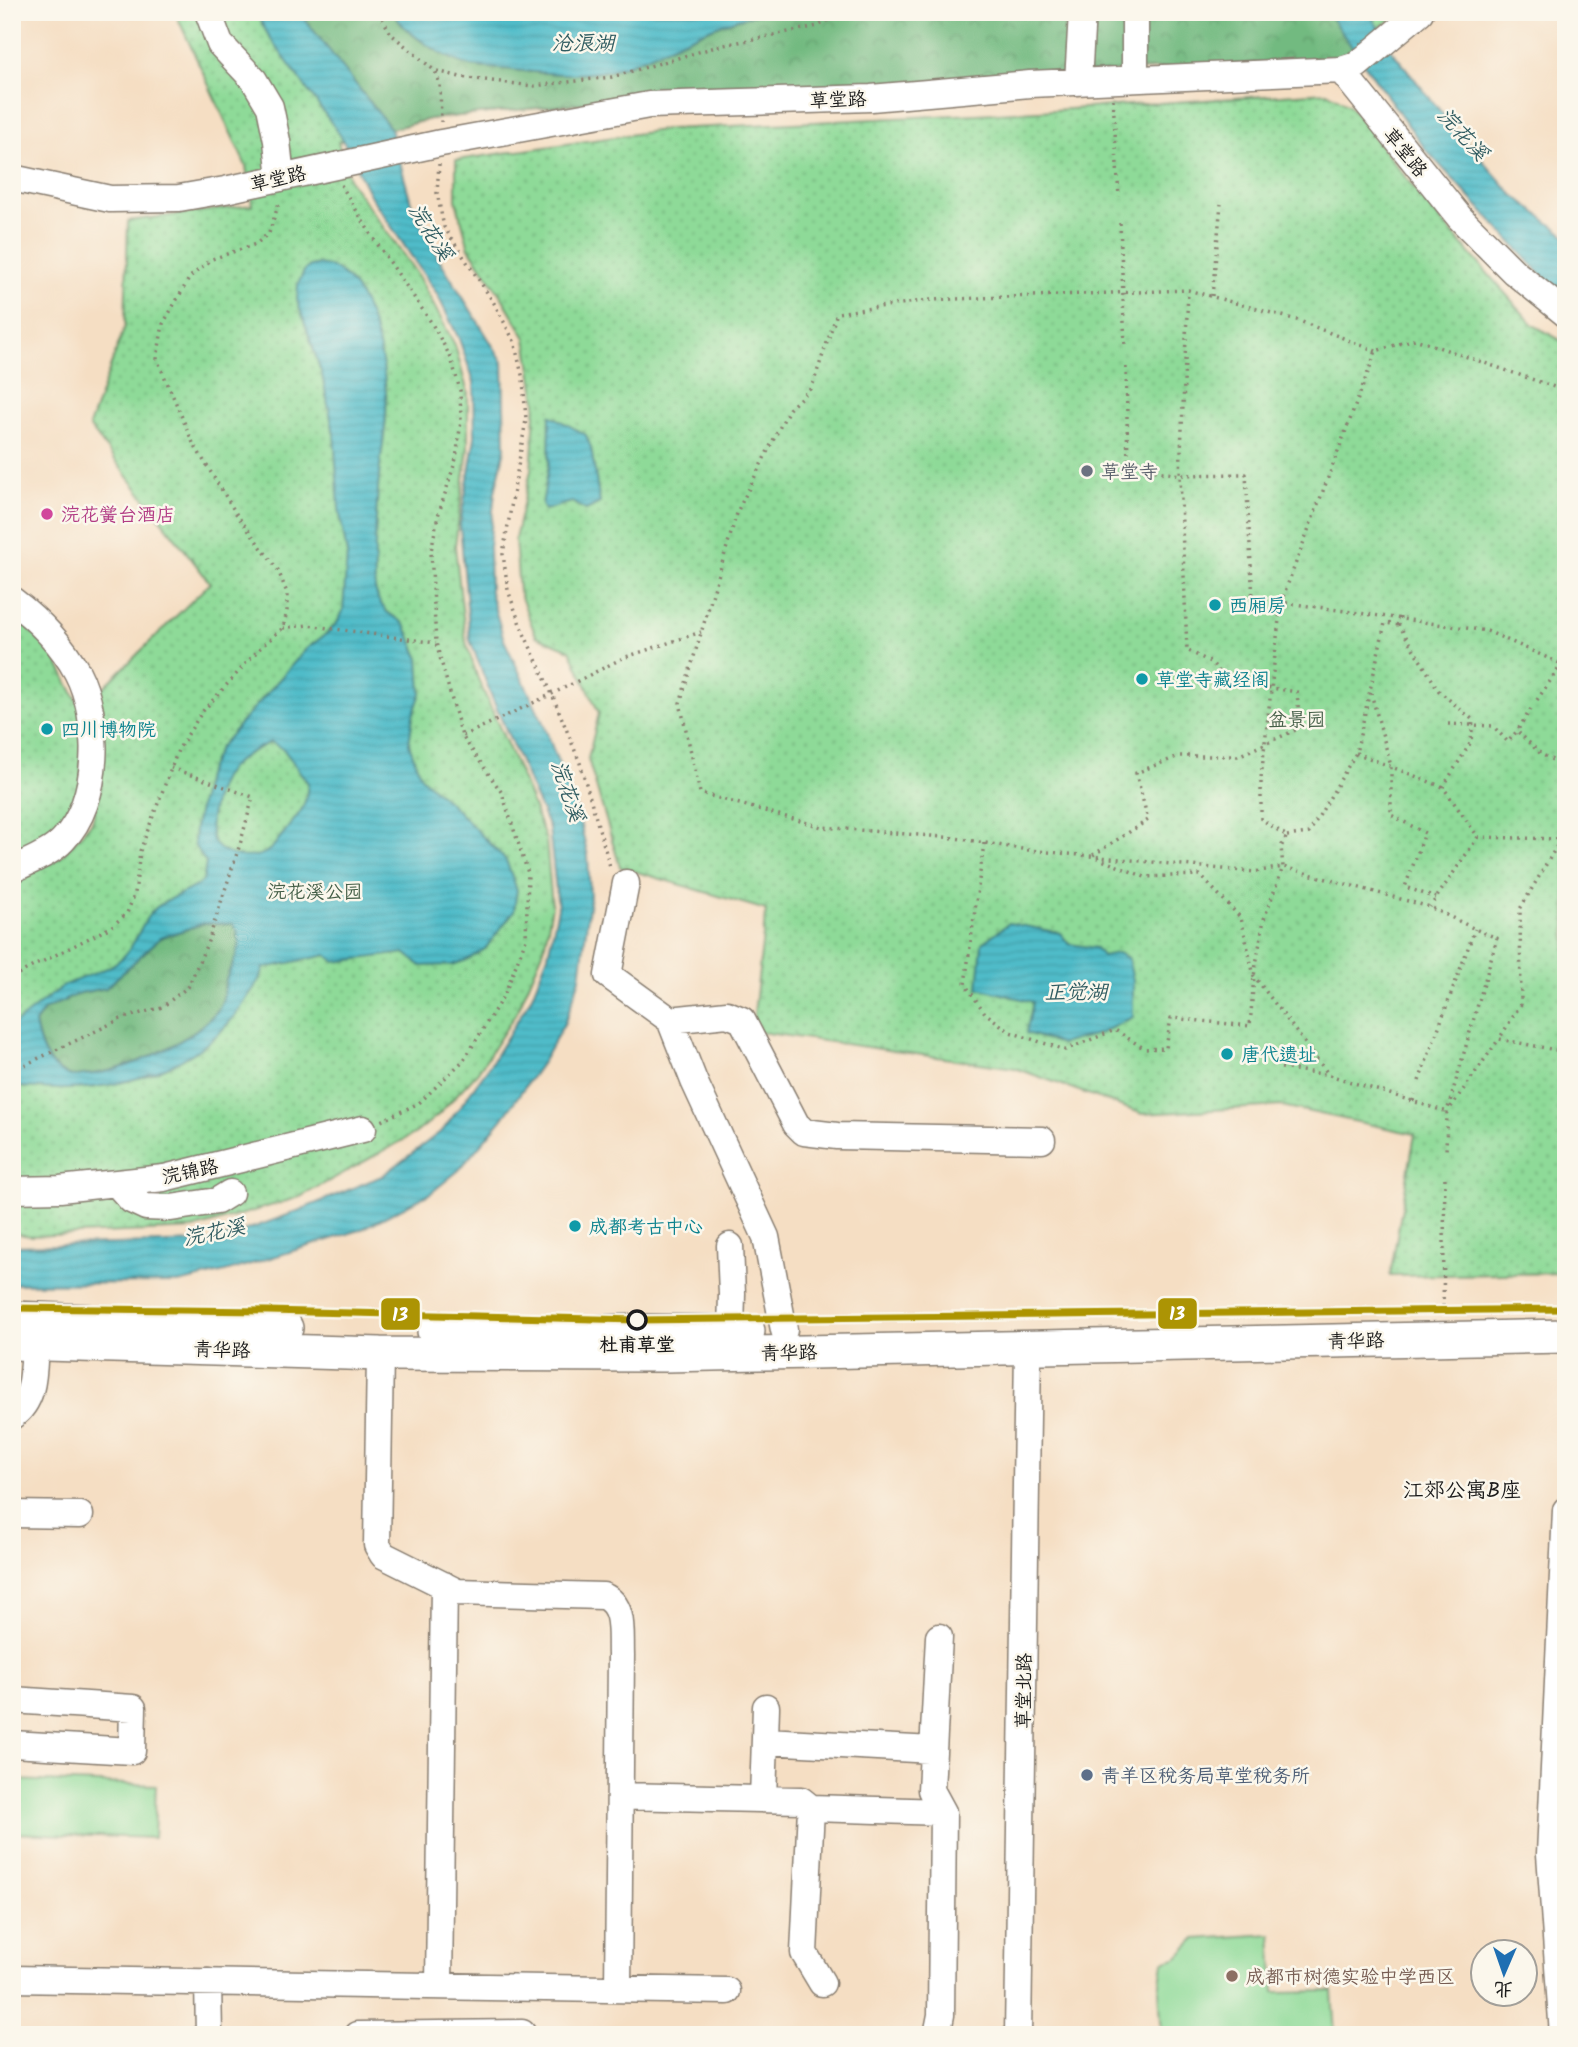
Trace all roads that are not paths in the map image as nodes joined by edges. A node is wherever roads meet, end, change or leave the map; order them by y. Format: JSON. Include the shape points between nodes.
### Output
{"nodes":[{"id":1,"x":208,"y":12,"type":"edge"},
{"id":2,"x":1083,"y":12,"type":"edge"},
{"id":3,"x":1135,"y":12,"type":"edge"},
{"id":4,"x":1420,"y":12,"type":"edge"},
{"id":5,"x":1349,"y":68,"type":"junction"},
{"id":6,"x":1124,"y":79,"type":"junction"},
{"id":7,"x":1078,"y":82,"type":"junction"},
{"id":8,"x":12,"y":178,"type":"edge"},
{"id":9,"x":281,"y":178,"type":"junction"},
{"id":10,"x":1566,"y":314,"type":"edge"},
{"id":11,"x":12,"y":600,"type":"edge"},
{"id":12,"x":12,"y":870,"type":"edge"},
{"id":13,"x":619,"y":879,"type":"road end"},
{"id":14,"x":670,"y":1020,"type":"junction"},
{"id":15,"x":363,"y":1129,"type":"road end"},
{"id":16,"x":1042,"y":1140,"type":"dead end"},
{"id":17,"x":116,"y":1183,"type":"junction"},
{"id":18,"x":12,"y":1190,"type":"edge"},
{"id":19,"x":230,"y":1192,"type":"dead end"},
{"id":20,"x":730,"y":1246,"type":"dead end"},
{"id":21,"x":1566,"y":1316,"type":"edge"},
{"id":22,"x":12,"y":1318,"type":"edge"},
{"id":23,"x":730,"y":1331,"type":"junction"},
{"id":24,"x":784,"y":1331,"type":"junction"},
{"id":25,"x":1566,"y":1336,"type":"edge"},
{"id":26,"x":24,"y":1343,"type":"edge"},
{"id":27,"x":1028,"y":1347,"type":"junction"},
{"id":28,"x":380,"y":1354,"type":"junction"},
{"id":29,"x":12,"y":1416,"type":"edge"},
{"id":30,"x":1566,"y":1510,"type":"edge"},
{"id":31,"x":12,"y":1514,"type":"edge"},
{"id":32,"x":80,"y":1515,"type":"dead end"},
{"id":33,"x":444,"y":1585,"type":"junction"},
{"id":34,"x":939,"y":1637,"type":"dead end"},
{"id":35,"x":12,"y":1700,"type":"edge"},
{"id":36,"x":766,"y":1707,"type":"dead end"},
{"id":37,"x":766,"y":1741,"type":"junction"},
{"id":38,"x":12,"y":1744,"type":"edge"},
{"id":39,"x":933,"y":1750,"type":"junction"},
{"id":40,"x":620,"y":1796,"type":"junction"},
{"id":41,"x":762,"y":1799,"type":"junction"},
{"id":42,"x":811,"y":1808,"type":"junction"},
{"id":43,"x":943,"y":1812,"type":"junction"},
{"id":44,"x":12,"y":1979,"type":"edge"},
{"id":45,"x":208,"y":1982,"type":"junction"},
{"id":46,"x":822,"y":1983,"type":"dead end"},
{"id":47,"x":439,"y":1986,"type":"junction"},
{"id":48,"x":618,"y":1989,"type":"junction"},
{"id":49,"x":727,"y":1991,"type":"dead end"},
{"id":50,"x":523,"y":2033,"type":"edge"},
{"id":51,"x":209,"y":2035,"type":"edge"},
{"id":52,"x":358,"y":2035,"type":"edge"},
{"id":53,"x":937,"y":2035,"type":"edge"},
{"id":54,"x":1018,"y":2035,"type":"edge"},
{"id":55,"x":1563,"y":2035,"type":"edge"}],
"edges":[{"from":1,"to":9,"type":"street","via":[[219,44],[254,80],[270,107]]},
{"from":2,"to":7,"type":"street"},
{"from":3,"to":6,"type":"street"},
{"from":4,"to":5,"type":"street"},
{"from":5,"to":6,"type":"street","name":"草堂路"},
{"from":5,"to":10,"type":"street","name":"草堂路","via":[[1460,218],[1514,272]]},
{"from":6,"to":7,"type":"street","name":"草堂路"},
{"from":7,"to":9,"type":"street","name":"草堂路","via":[[872,98],[649,105],[429,145]]},
{"from":8,"to":9,"type":"street","name":"草堂路","via":[[110,199],[179,198]]},
{"from":11,"to":12,"type":"street","via":[[53,637],[77,672],[90,713],[94,752],[88,793],[74,828],[61,843]]},
{"from":13,"to":14,"type":"street","via":[[608,975]]},
{"from":14,"to":16,"type":"street","via":[[727,1014],[742,1020],[804,1132]]},
{"from":14,"to":24,"type":"street","via":[[766,1237]]},
{"from":15,"to":17,"type":"street","name":"浣锦路","via":[[163,1178]]},
{"from":17,"to":18,"type":"street","name":"浣锦路"},
{"from":17,"to":19,"type":"street","via":[[131,1200],[146,1207],[217,1201]]},
{"from":20,"to":23,"type":"street"},
{"from":21,"to":24,"type":"main road","name":"青华路"},
{"from":22,"to":23,"type":"main road","name":"青华路","via":[[382,1331]]},
{"from":23,"to":24,"type":"main road","name":"青华路"},
{"from":25,"to":27,"type":"main road","name":"青华路"},
{"from":26,"to":28,"type":"main road","name":"青华路"},
{"from":26,"to":29,"type":"street","via":[[30,1396]]},
{"from":27,"to":28,"type":"main road","name":"青华路","via":[[665,1355]]},
{"from":27,"to":54,"type":"street","name":"草堂北路"},
{"from":28,"to":33,"type":"street","via":[[377,1545],[383,1555]]},
{"from":30,"to":55,"type":"street","via":[[1550,1854]]},
{"from":31,"to":32,"type":"street"},
{"from":33,"to":40,"type":"street","via":[[457,1592],[603,1596],[612,1600],[618,1608],[621,1655]]},
{"from":33,"to":47,"type":"street"},
{"from":34,"to":39,"type":"street"},
{"from":35,"to":38,"type":"street","via":[[133,1708],[132,1751]]},
{"from":36,"to":37,"type":"street"},
{"from":37,"to":39,"type":"street"},
{"from":37,"to":41,"type":"street"},
{"from":39,"to":43,"type":"street","via":[[931,1790]]},
{"from":40,"to":41,"type":"street"},
{"from":40,"to":48,"type":"street"},
{"from":41,"to":42,"type":"street","via":[[801,1800]]},
{"from":42,"to":43,"type":"street"},
{"from":42,"to":46,"type":"street","via":[[804,1953]]},
{"from":43,"to":53,"type":"street"},
{"from":44,"to":45,"type":"street"},
{"from":45,"to":47,"type":"street"},
{"from":45,"to":51,"type":"street"},
{"from":47,"to":48,"type":"street"},
{"from":48,"to":49,"type":"street"},
{"from":50,"to":52,"type":"street"}]}
